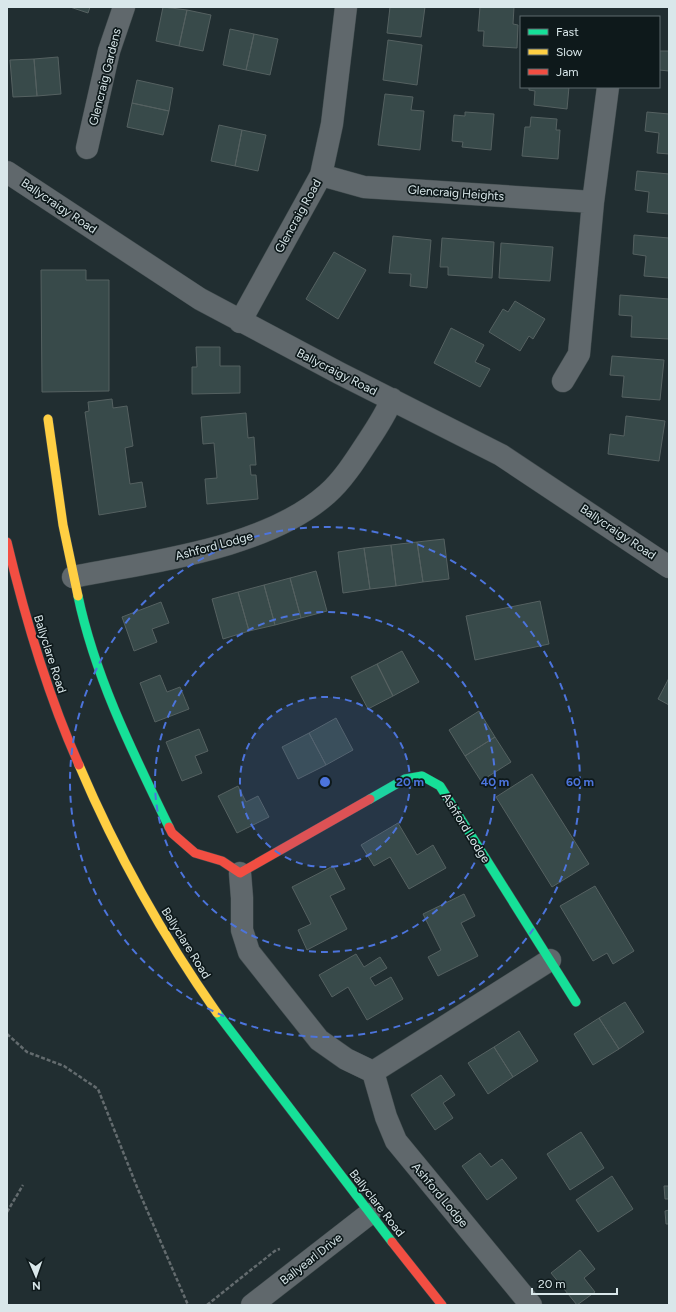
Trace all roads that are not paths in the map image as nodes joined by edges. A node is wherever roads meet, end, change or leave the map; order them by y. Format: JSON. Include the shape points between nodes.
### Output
{"nodes":[{"id":1,"x":124,"y":7,"type":"edge"},
{"id":2,"x":346,"y":7,"type":"edge"},
{"id":3,"x":608,"y":88,"type":"edge"},
{"id":4,"x":87,"y":148,"type":"dead end"},
{"id":5,"x":7,"y":172,"type":"edge"},
{"id":6,"x":321,"y":175,"type":"junction"},
{"id":7,"x":593,"y":202,"type":"junction"},
{"id":8,"x":240,"y":322,"type":"junction"},
{"id":9,"x":563,"y":381,"type":"dead end"},
{"id":10,"x":392,"y":400,"type":"junction"},
{"id":11,"x":48,"y":419,"type":"dead end"},
{"id":12,"x":7,"y":542,"type":"edge"},
{"id":13,"x":669,"y":567,"type":"edge"},
{"id":14,"x":73,"y":577,"type":"junction"},
{"id":15,"x":240,"y":872,"type":"junction"},
{"id":16,"x":550,"y":960,"type":"junction"},
{"id":17,"x":576,"y":1002,"type":"dead end"},
{"id":18,"x":373,"y":1072,"type":"junction"},
{"id":19,"x":369,"y":1214,"type":"junction"},
{"id":20,"x":252,"y":1305,"type":"edge"},
{"id":21,"x":442,"y":1305,"type":"edge"},
{"id":22,"x":531,"y":1305,"type":"edge"}],
"edges":[{"from":1,"to":4,"type":"street","name":"Glencraig Gardens","via":[[109,51]]},
{"from":2,"to":6,"type":"street","name":"Glencraig Road","via":[[332,124]]},
{"from":3,"to":7,"type":"street"},
{"from":5,"to":8,"type":"street","name":"Ballycraigy Road","via":[[200,299]]},
{"from":6,"to":7,"type":"street","name":"Glencraig Heights","via":[[364,187]]},
{"from":6,"to":8,"type":"street","name":"Glencraig Road"},
{"from":7,"to":9,"type":"street","via":[[579,354]]},
{"from":8,"to":10,"type":"street","name":"Ballycraigy Road"},
{"from":10,"to":13,"type":"street","name":"Ballycraigy Road","via":[[501,455]]},
{"from":10,"to":14,"type":"street","name":"Ashford Lodge","via":[[386,414],[354,462],[327,494],[294,516],[259,534],[210,550]]},
{"from":11,"to":14,"type":"street"},
{"from":12,"to":19,"type":"street","name":"Ballyclare Road","via":[[29,631],[48,690],[101,818],[129,871],[203,992]]},
{"from":14,"to":15,"type":"street","via":[[84,626],[123,732],[172,833],[195,853],[222,861]]},
{"from":15,"to":16,"type":"street","name":"Ashford Lodge","via":[[405,779],[422,776],[440,786]]},
{"from":15,"to":18,"type":"street","via":[[242,930],[249,952],[319,1040],[346,1059]]},
{"from":16,"to":17,"type":"street","name":"Ashford Lodge"},
{"from":16,"to":18,"type":"street"},
{"from":18,"to":22,"type":"street","name":"Ashford Lodge","via":[[396,1141]]},
{"from":19,"to":20,"type":"street","name":"Ballyearl Drive"},
{"from":19,"to":21,"type":"street","name":"Ballyclare Road"}]}
